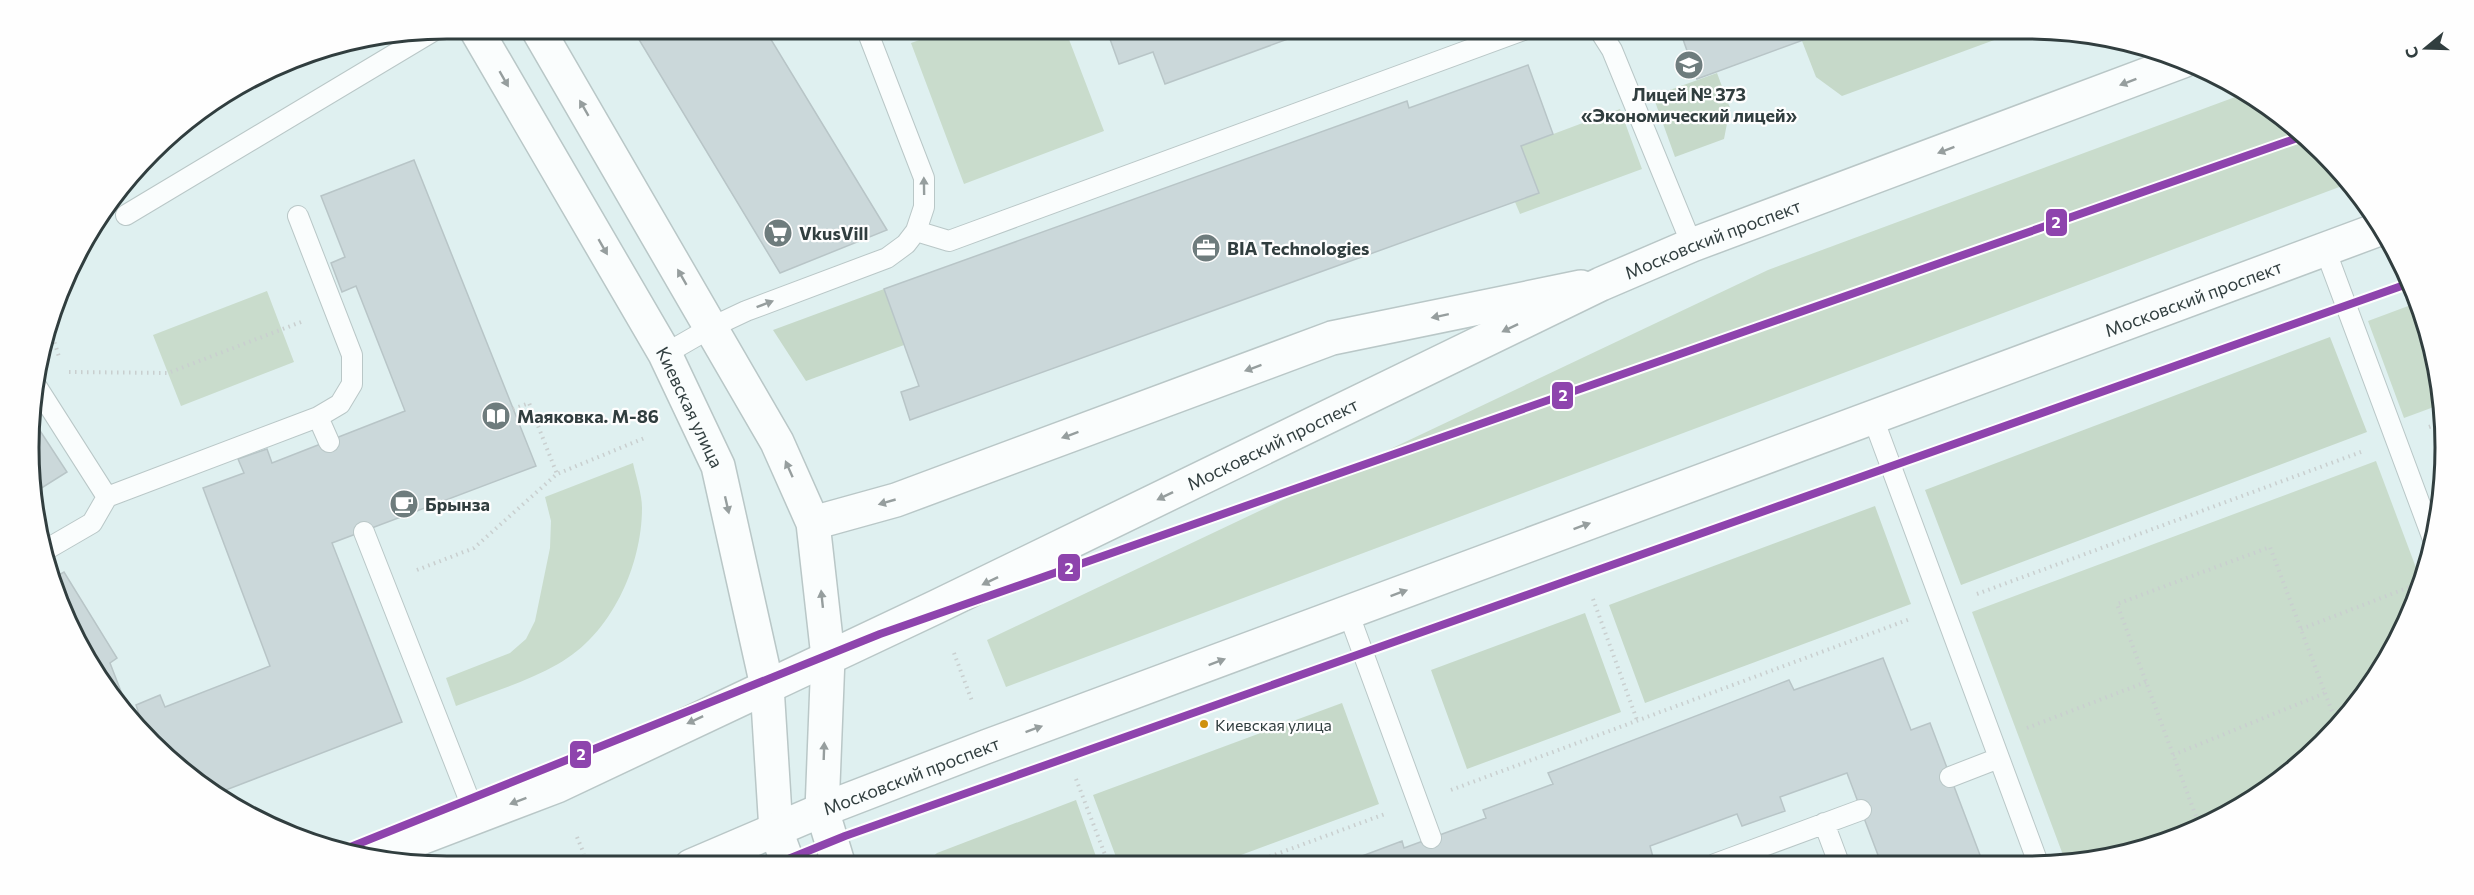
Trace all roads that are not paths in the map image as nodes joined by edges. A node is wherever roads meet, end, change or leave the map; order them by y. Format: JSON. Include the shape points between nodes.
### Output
{"nodes":[{"id":1,"x":481,"y":39,"type":"edge"},
{"id":2,"x":543,"y":39,"type":"edge"},
{"id":3,"x":870,"y":39,"type":"edge"},
{"id":4,"x":1499,"y":39,"type":"edge"},
{"id":5,"x":1604,"y":39,"type":"edge"},
{"id":6,"x":418,"y":40,"type":"edge"},
{"id":7,"x":2171,"y":66,"type":"edge"},
{"id":8,"x":126,"y":216,"type":"dead end"},
{"id":9,"x":298,"y":216,"type":"dead end"},
{"id":10,"x":916,"y":231,"type":"junction"},
{"id":11,"x":2373,"y":231,"type":"edge"},
{"id":12,"x":1692,"y":246,"type":"junction"},
{"id":13,"x":2325,"y":249,"type":"junction"},
{"id":14,"x":1600,"y":284,"type":"junction"},
{"id":15,"x":712,"y":327,"type":"junction"},
{"id":16,"x":665,"y":354,"type":"junction"},
{"id":17,"x":42,"y":395,"type":"edge"},
{"id":18,"x":318,"y":417,"type":"junction"},
{"id":19,"x":1873,"y":418,"type":"junction"},
{"id":20,"x":329,"y":442,"type":"dead end"},
{"id":21,"x":107,"y":497,"type":"junction"},
{"id":22,"x":813,"y":523,"type":"junction"},
{"id":23,"x":2428,"y":524,"type":"edge"},
{"id":24,"x":364,"y":532,"type":"dead end"},
{"id":25,"x":51,"y":546,"type":"edge"},
{"id":26,"x":1348,"y":612,"type":"junction"},
{"id":27,"x":828,"y":657,"type":"junction"},
{"id":28,"x":767,"y":686,"type":"junction"},
{"id":29,"x":1996,"y":750,"type":"junction"},
{"id":30,"x":1950,"y":777,"type":"dead end"},
{"id":31,"x":822,"y":810,"type":"junction"},
{"id":32,"x":1861,"y":810,"type":"dead end"},
{"id":33,"x":476,"y":817,"type":"junction"},
{"id":34,"x":1824,"y":823,"type":"junction"},
{"id":35,"x":776,"y":831,"type":"junction"},
{"id":36,"x":1431,"y":838,"type":"dead end"},
{"id":37,"x":384,"y":851,"type":"edge"},
{"id":38,"x":715,"y":856,"type":"edge"},
{"id":39,"x":785,"y":856,"type":"edge"},
{"id":40,"x":836,"y":856,"type":"edge"},
{"id":41,"x":1736,"y":856,"type":"edge"},
{"id":42,"x":1836,"y":856,"type":"edge"},
{"id":43,"x":2035,"y":856,"type":"edge"}],
"edges":[{"from":1,"to":16,"type":"main road","name":"Киевская улица","one_way":true},
{"from":15,"to":2,"type":"main road","one_way":true},
{"from":10,"to":3,"type":"lane","one_way":true,"via":[[924,207],[924,178]]},
{"from":4,"to":10,"type":"lane","via":[[949,241]]},
{"from":5,"to":12,"type":"lane","via":[[1617,61]]},
{"from":6,"to":8,"type":"lane"},
{"from":7,"to":12,"type":"main road","name":"Московский проспект","one_way":true},
{"from":9,"to":18,"type":"lane","via":[[352,355],[352,384],[340,404]]},
{"from":15,"to":10,"type":"lane","one_way":true,"via":[[887,258]]},
{"from":11,"to":13,"type":"main road","name":"Московский проспект"},
{"from":12,"to":14,"type":"main road","name":"Московский проспект"},
{"from":13,"to":19,"type":"main road","name":"Московский проспект"},
{"from":13,"to":23,"type":"lane"},
{"from":14,"to":22,"type":"main road","one_way":true,"via":[[1332,338],[896,500]]},
{"from":14,"to":27,"type":"main road","name":"Московский проспект","one_way":true},
{"from":15,"to":16,"type":"lane"},
{"from":22,"to":15,"type":"main road","one_way":true,"via":[[777,442]]},
{"from":16,"to":28,"type":"main road","name":"Киевская улица","one_way":true,"via":[[718,466]]},
{"from":17,"to":21,"type":"lane"},
{"from":18,"to":20,"type":"lane"},
{"from":18,"to":21,"type":"lane"},
{"from":26,"to":19,"type":"main road","name":"Московский проспект","one_way":true},
{"from":19,"to":29,"type":"lane"},
{"from":21,"to":25,"type":"lane","via":[[92,523]]},
{"from":27,"to":22,"type":"main road","one_way":true},
{"from":24,"to":33,"type":"lane"},
{"from":31,"to":26,"type":"main road","name":"Московский проспект","one_way":true},
{"from":26,"to":36,"type":"lane"},
{"from":27,"to":28,"type":"main road","name":"Московский проспект"},
{"from":31,"to":27,"type":"main road","one_way":true},
{"from":28,"to":33,"type":"main road","name":"Московский проспект","one_way":true,"via":[[557,786]]},
{"from":28,"to":35,"type":"main road","name":"Киевская улица"},
{"from":29,"to":30,"type":"lane"},
{"from":29,"to":43,"type":"lane"},
{"from":31,"to":35,"type":"main road","name":"Московский проспект"},
{"from":31,"to":40,"type":"main road"},
{"from":32,"to":34,"type":"lane"},
{"from":33,"to":37,"type":"main road","name":"Московский проспект"},
{"from":34,"to":41,"type":"lane"},
{"from":34,"to":42,"type":"lane"},
{"from":35,"to":38,"type":"main road","name":"Московский проспект"},
{"from":35,"to":39,"type":"main road","name":"Киевская улица"}]}
